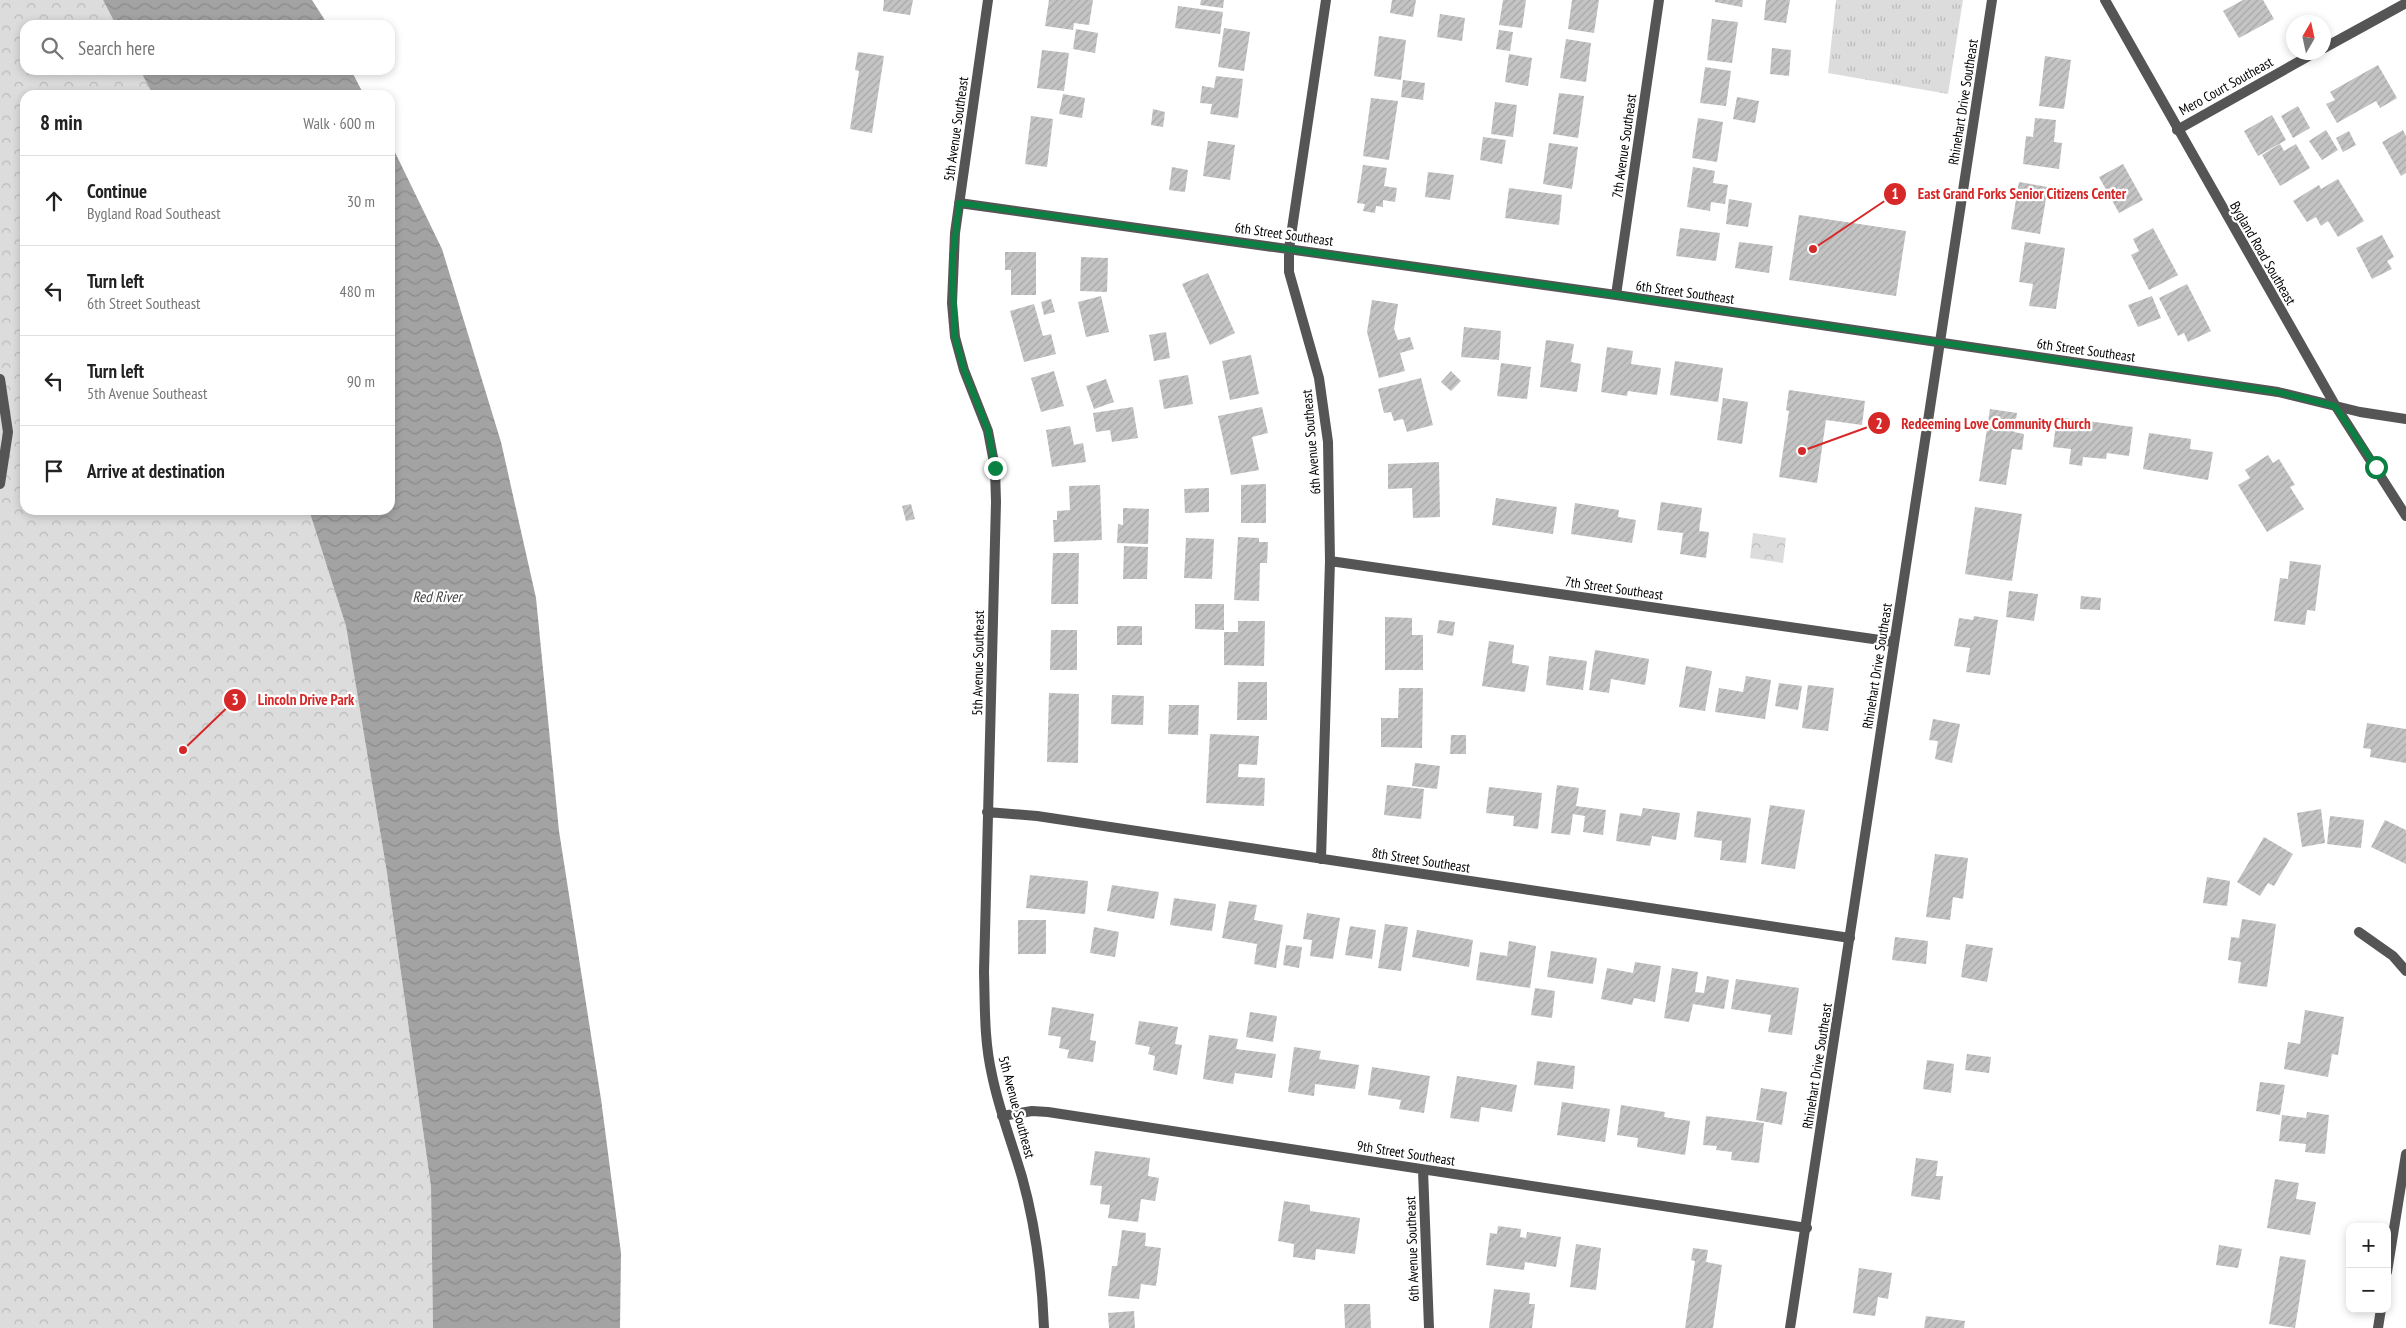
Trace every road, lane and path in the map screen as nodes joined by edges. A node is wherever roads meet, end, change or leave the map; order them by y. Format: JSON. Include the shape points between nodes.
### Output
{"nodes":[{"id":1,"x":988,"y":0,"type":"edge"},
{"id":2,"x":1326,"y":0,"type":"edge"},
{"id":3,"x":1659,"y":0,"type":"edge"},
{"id":4,"x":2104,"y":0,"type":"edge"},
{"id":5,"x":1991,"y":3,"type":"edge"},
{"id":6,"x":2406,"y":4,"type":"edge"},
{"id":7,"x":2331,"y":44,"type":"edge"},
{"id":8,"x":2302,"y":60,"type":"edge"},
{"id":9,"x":2176,"y":130,"type":"junction"},
{"id":10,"x":959,"y":203,"type":"junction"},
{"id":11,"x":1288,"y":249,"type":"junction"},
{"id":12,"x":1616,"y":295,"type":"junction"},
{"id":13,"x":1941,"y":343,"type":"junction"},
{"id":14,"x":0,"y":379,"type":"edge"},
{"id":15,"x":2335,"y":406,"type":"junction"},
{"id":16,"x":2406,"y":418,"type":"edge"},
{"id":17,"x":0,"y":484,"type":"edge"},
{"id":18,"x":2406,"y":516,"type":"edge"},
{"id":19,"x":1330,"y":561,"type":"junction"},
{"id":20,"x":1894,"y":642,"type":"junction"},
{"id":21,"x":987,"y":812,"type":"junction"},
{"id":22,"x":1321,"y":859,"type":"junction"},
{"id":23,"x":2359,"y":932,"type":"dead end"},
{"id":24,"x":1850,"y":938,"type":"junction"},
{"id":25,"x":2406,"y":970,"type":"edge"},
{"id":26,"x":1002,"y":1116,"type":"junction"},
{"id":27,"x":2406,"y":1154,"type":"edge"},
{"id":28,"x":1423,"y":1170,"type":"junction"},
{"id":29,"x":1807,"y":1228,"type":"junction"},
{"id":30,"x":2388,"y":1268,"type":"edge"},
{"id":31,"x":2380,"y":1313,"type":"edge"},
{"id":32,"x":1044,"y":1328,"type":"edge"},
{"id":33,"x":1428,"y":1328,"type":"edge"},
{"id":34,"x":1790,"y":1328,"type":"edge"},
{"id":35,"x":2378,"y":1328,"type":"edge"}],
"edges":[{"from":1,"to":10,"type":"street","name":"5th Avenue Southeast"},
{"from":2,"to":11,"type":"street","name":"6th Avenue Southeast"},
{"from":3,"to":12,"type":"street","name":"7th Avenue Southeast"},
{"from":4,"to":9,"type":"street","name":"Bygland Road Southeast"},
{"from":5,"to":13,"type":"street","name":"Rhinehart Drive Southeast"},
{"from":6,"to":7,"type":"street"},
{"from":8,"to":9,"type":"street","name":"Mero Court Southeast"},
{"from":9,"to":15,"type":"street","name":"Bygland Road Southeast"},
{"from":10,"to":11,"type":"street","name":"6th Street Southeast"},
{"from":10,"to":21,"type":"street","name":"5th Avenue Southeast","via":[[952,263],[955,337],[964,370],[988,430],[995,468]]},
{"from":11,"to":12,"type":"street","name":"6th Street Southeast"},
{"from":11,"to":19,"type":"street","name":"6th Avenue Southeast","via":[[1289,272],[1324,406],[1330,489]]},
{"from":12,"to":13,"type":"street","name":"6th Street Southeast"},
{"from":13,"to":15,"type":"street","name":"6th Street Southeast","via":[[2278,392]]},
{"from":13,"to":20,"type":"street","name":"Rhinehart Drive Southeast"},
{"from":14,"to":17,"type":"street","via":[[8,432]]},
{"from":15,"to":16,"type":"street","name":"6th Street Southeast"},
{"from":15,"to":18,"type":"street","name":"Bygland Road Southeast"},
{"from":19,"to":20,"type":"street","name":"7th Street Southeast"},
{"from":19,"to":22,"type":"street","name":"6th Avenue Southeast"},
{"from":20,"to":24,"type":"street","name":"Rhinehart Drive Southeast"},
{"from":21,"to":22,"type":"street","name":"8th Street Southeast","via":[[1029,815]]},
{"from":21,"to":26,"type":"street","name":"5th Avenue Southeast","via":[[984,972],[987,1041],[991,1074]]},
{"from":22,"to":24,"type":"street","name":"8th Street Southeast"},
{"from":23,"to":25,"type":"street","via":[[2393,956]]},
{"from":24,"to":29,"type":"street","name":"Rhinehart Drive Southeast"},
{"from":26,"to":28,"type":"street","name":"9th Street Southeast","via":[[1048,1112]]},
{"from":26,"to":32,"type":"street","name":"5th Avenue Southeast","via":[[1022,1178],[1037,1241]]},
{"from":27,"to":30,"type":"street"},
{"from":28,"to":29,"type":"street","name":"9th Street Southeast"},
{"from":28,"to":33,"type":"street","name":"6th Avenue Southeast"},
{"from":29,"to":34,"type":"street","name":"Rhinehart Drive Southeast"},
{"from":31,"to":35,"type":"street"}]}
